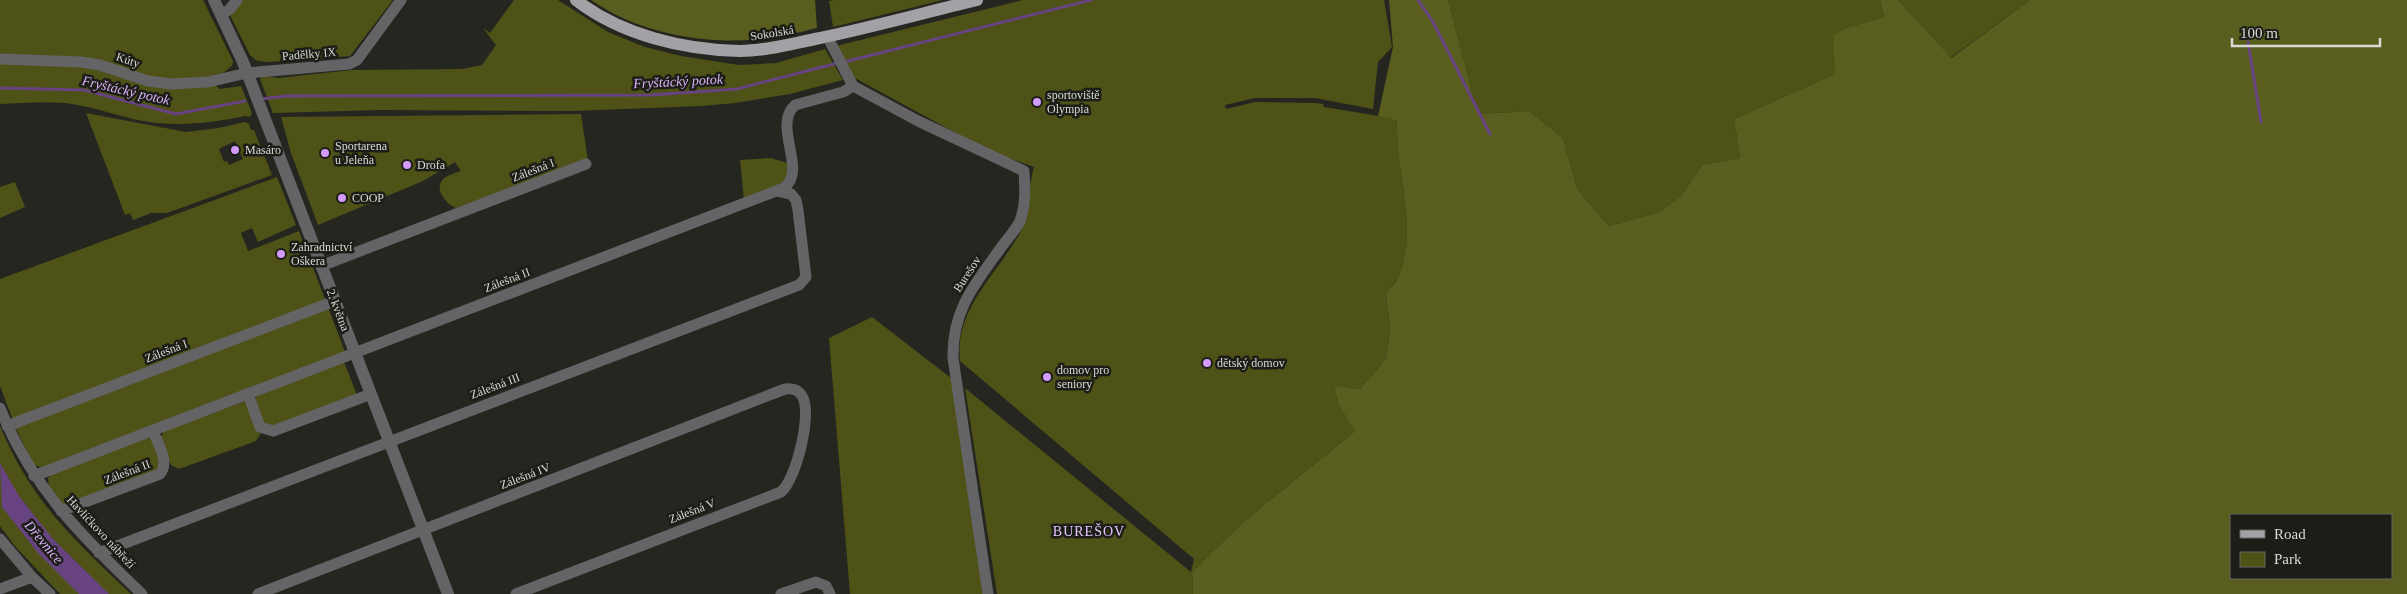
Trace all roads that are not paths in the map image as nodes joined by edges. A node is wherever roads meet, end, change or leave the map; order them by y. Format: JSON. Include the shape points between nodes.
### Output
{"nodes":[{"id":1,"x":214,"y":0,"type":"edge"},
{"id":2,"x":237,"y":0,"type":"edge"},
{"id":3,"x":401,"y":0,"type":"edge"},
{"id":4,"x":576,"y":0,"type":"edge"},
{"id":5,"x":977,"y":0,"type":"edge"},
{"id":6,"x":221,"y":15,"type":"junction"},
{"id":7,"x":829,"y":43,"type":"junction"},
{"id":8,"x":0,"y":59,"type":"edge"},
{"id":9,"x":249,"y":79,"type":"junction"},
{"id":10,"x":850,"y":82,"type":"junction"},
{"id":11,"x":586,"y":164,"type":"dead end"},
{"id":12,"x":777,"y":191,"type":"junction"},
{"id":13,"x":321,"y":266,"type":"junction"},
{"id":14,"x":335,"y":301,"type":"junction"},
{"id":15,"x":355,"y":353,"type":"junction"},
{"id":16,"x":801,"y":393,"type":"joint"},
{"id":17,"x":248,"y":394,"type":"junction"},
{"id":18,"x":370,"y":394,"type":"junction"},
{"id":19,"x":0,"y":408,"type":"edge"},
{"id":20,"x":7,"y":426,"type":"junction"},
{"id":21,"x":153,"y":431,"type":"junction"},
{"id":22,"x":389,"y":441,"type":"junction"},
{"id":23,"x":34,"y":476,"type":"junction"},
{"id":24,"x":61,"y":511,"type":"junction"},
{"id":25,"x":423,"y":529,"type":"junction"},
{"id":26,"x":0,"y":539,"type":"edge"},
{"id":27,"x":99,"y":553,"type":"junction"},
{"id":28,"x":32,"y":576,"type":"junction"},
{"id":29,"x":0,"y":589,"type":"edge"},
{"id":30,"x":828,"y":590,"type":"edge"},
{"id":31,"x":50,"y":594,"type":"edge"},
{"id":32,"x":142,"y":594,"type":"edge"},
{"id":33,"x":258,"y":594,"type":"edge"},
{"id":34,"x":448,"y":594,"type":"edge"},
{"id":35,"x":516,"y":594,"type":"edge"},
{"id":36,"x":781,"y":594,"type":"edge"},
{"id":37,"x":988,"y":594,"type":"edge"}],
"edges":[{"from":1,"to":6,"type":"street","name":"2. května"},
{"from":2,"to":6,"type":"street"},
{"from":3,"to":9,"type":"street","name":"Padělky IX","via":[[352,63]]},
{"from":4,"to":7,"type":"main road","name":"Sokolská","via":[[607,19],[686,46],[740,51]]},
{"from":5,"to":7,"type":"main road","name":"Sokolská"},
{"from":6,"to":9,"type":"street","name":"2. května"},
{"from":7,"to":10,"type":"street"},
{"from":8,"to":9,"type":"street","name":"Kúty","via":[[81,62],[148,81],[171,84]]},
{"from":9,"to":13,"type":"street","name":"2. května"},
{"from":10,"to":12,"type":"street","via":[[842,92],[795,105],[790,111],[787,120],[792,178]]},
{"from":10,"to":37,"type":"street","name":"Burešov","via":[[918,121],[1024,172],[1025,201],[1019,222],[974,284],[959,313],[953,340]]},
{"from":11,"to":13,"type":"street","name":"Zálešná I"},
{"from":12,"to":15,"type":"street","name":"Zálešná II"},
{"from":12,"to":22,"type":"street","name":"Zálešná III","via":[[791,194],[797,205],[806,277],[802,283]]},
{"from":13,"to":14,"type":"street","name":"2. května"},
{"from":14,"to":15,"type":"street","name":"2. května"},
{"from":14,"to":20,"type":"street","name":"Zálešná I"},
{"from":15,"to":17,"type":"street","name":"Zálešná II"},
{"from":15,"to":18,"type":"street","name":"2. května"},
{"from":16,"to":25,"type":"street","name":"Zálešná IV","via":[[785,389]]},
{"from":16,"to":35,"type":"street","name":"Zálešná V","via":[[805,403],[802,441],[787,484],[781,492]]},
{"from":17,"to":18,"type":"street","via":[[260,427],[273,431]]},
{"from":17,"to":21,"type":"street","name":"Zálešná II"},
{"from":18,"to":22,"type":"street","name":"2. května"},
{"from":19,"to":20,"type":"street","name":"Havlíčkovo nábřeží"},
{"from":20,"to":23,"type":"street","name":"Havlíčkovo nábřeží"},
{"from":21,"to":23,"type":"street","name":"Zálešná II"},
{"from":21,"to":24,"type":"street","name":"Zálešná II","via":[[164,460],[160,474]]},
{"from":22,"to":25,"type":"street","name":"2. května"},
{"from":22,"to":27,"type":"street","name":"Zálešná III"},
{"from":23,"to":24,"type":"street","name":"Havlíčkovo nábřeží"},
{"from":24,"to":27,"type":"street","name":"Havlíčkovo nábřeží"},
{"from":25,"to":33,"type":"street","name":"Zálešná IV"},
{"from":25,"to":34,"type":"street","name":"2. května"},
{"from":26,"to":28,"type":"street"},
{"from":27,"to":32,"type":"street","name":"Havlíčkovo nábřeží"},
{"from":28,"to":29,"type":"street"},
{"from":28,"to":31,"type":"street"},
{"from":30,"to":36,"type":"street","via":[[821,583],[812,582]]}]}
